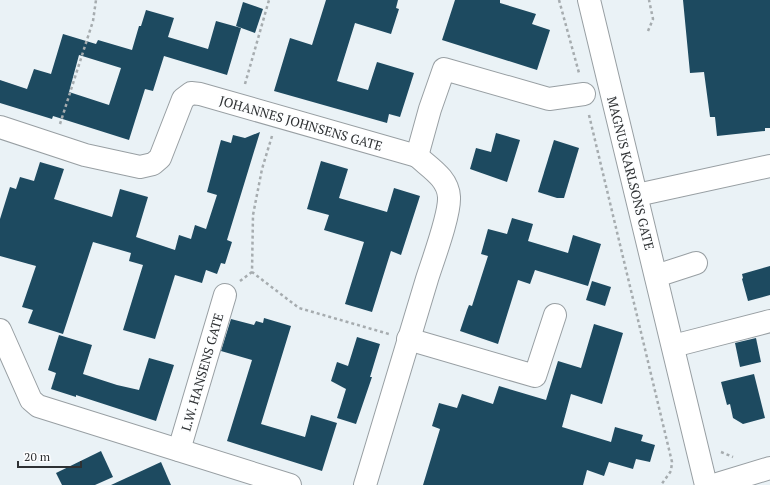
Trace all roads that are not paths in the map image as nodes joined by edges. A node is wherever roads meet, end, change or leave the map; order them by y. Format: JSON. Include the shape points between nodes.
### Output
{"nodes":[{"id":1,"x":589,"y":0,"type":"edge"},
{"id":2,"x":584,"y":94,"type":"road end"},
{"id":3,"x":0,"y":127,"type":"edge"},
{"id":4,"x":417,"y":156,"type":"junction"},
{"id":5,"x":770,"y":166,"type":"edge"},
{"id":6,"x":636,"y":195,"type":"junction"},
{"id":7,"x":696,"y":264,"type":"dead end"},
{"id":8,"x":656,"y":276,"type":"junction"},
{"id":9,"x":225,"y":295,"type":"dead end"},
{"id":10,"x":555,"y":315,"type":"dead end"},
{"id":11,"x":770,"y":321,"type":"edge"},
{"id":12,"x":0,"y":330,"type":"edge"},
{"id":13,"x":408,"y":339,"type":"junction"},
{"id":14,"x":673,"y":346,"type":"junction"},
{"id":15,"x":179,"y":450,"type":"junction"},
{"id":16,"x":770,"y":468,"type":"edge"},
{"id":17,"x":290,"y":485,"type":"edge"},
{"id":18,"x":365,"y":485,"type":"edge"},
{"id":19,"x":706,"y":485,"type":"edge"},
{"id":20,"x":714,"y":485,"type":"edge"}],
"edges":[{"from":1,"to":6,"type":"street","name":"MAGNUS KARLSONS GATE"},
{"from":2,"to":4,"type":"street","via":[[549,99],[444,69]]},
{"from":3,"to":4,"type":"street","name":"JOHANNES JOHNSENS GATE","via":[[92,157],[140,167],[148,166],[160,158],[183,99],[191,93],[239,104]]},
{"from":4,"to":13,"type":"street","via":[[440,175],[447,185],[450,198]]},
{"from":5,"to":6,"type":"street"},
{"from":6,"to":8,"type":"street","name":"MAGNUS KARLSONS GATE"},
{"from":7,"to":8,"type":"street"},
{"from":8,"to":14,"type":"street","name":"MAGNUS KARLSONS GATE"},
{"from":9,"to":15,"type":"street","name":"L.W. HANSENS GATE"},
{"from":10,"to":13,"type":"street","via":[[535,376]]},
{"from":11,"to":14,"type":"street"},
{"from":12,"to":15,"type":"street","via":[[31,400],[38,406]]},
{"from":13,"to":18,"type":"street"},
{"from":14,"to":19,"type":"street","name":"MAGNUS KARLSONS GATE"},
{"from":15,"to":17,"type":"street"},
{"from":16,"to":20,"type":"street"}]}
